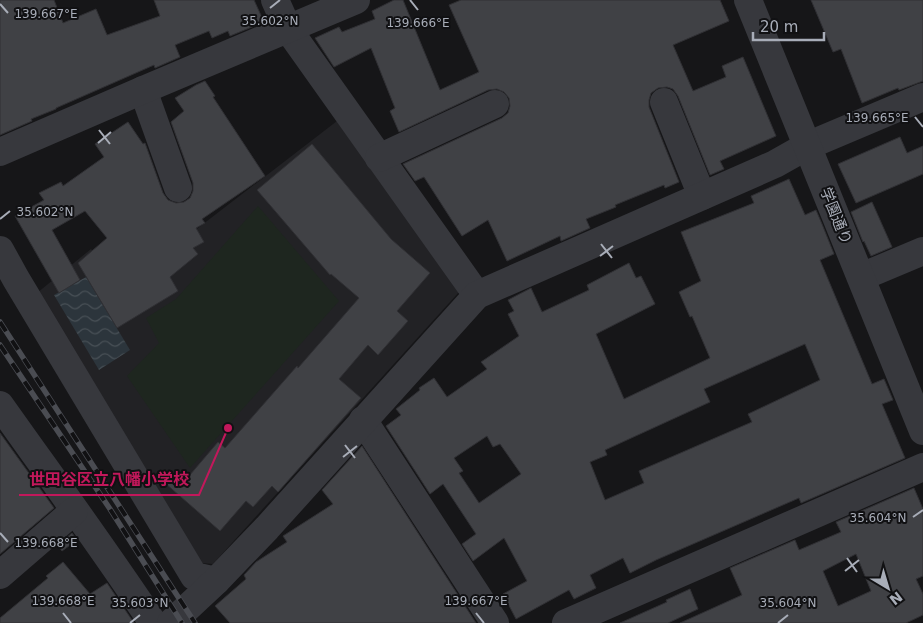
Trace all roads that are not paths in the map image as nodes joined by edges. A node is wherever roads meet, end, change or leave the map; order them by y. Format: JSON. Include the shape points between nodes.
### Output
{"nodes":[{"id":1,"x":275,"y":0,"type":"edge"},
{"id":2,"x":356,"y":0,"type":"edge"},
{"id":3,"x":748,"y":0,"type":"edge"},
{"id":4,"x":288,"y":29,"type":"junction"},
{"id":5,"x":143,"y":90,"type":"junction"},
{"id":6,"x":923,"y":96,"type":"edge"},
{"id":7,"x":664,"y":102,"type":"dead end"},
{"id":8,"x":495,"y":104,"type":"dead end"},
{"id":9,"x":807,"y":146,"type":"junction"},
{"id":10,"x":0,"y":152,"type":"edge"},
{"id":11,"x":380,"y":158,"type":"junction"},
{"id":12,"x":178,"y":188,"type":"dead end"},
{"id":13,"x":702,"y":196,"type":"junction"},
{"id":14,"x":0,"y":250,"type":"edge"},
{"id":15,"x":923,"y":251,"type":"edge"},
{"id":16,"x":861,"y":277,"type":"junction"},
{"id":17,"x":477,"y":295,"type":"junction"},
{"id":18,"x":0,"y":404,"type":"edge"},
{"id":19,"x":363,"y":420,"type":"junction"},
{"id":20,"x":923,"y":432,"type":"edge"},
{"id":21,"x":923,"y":467,"type":"edge"},
{"id":22,"x":74,"y":511,"type":"junction"},
{"id":23,"x":0,"y":575,"type":"edge"},
{"id":24,"x":216,"y":581,"type":"junction"},
{"id":25,"x":153,"y":623,"type":"edge"},
{"id":26,"x":171,"y":623,"type":"edge"},
{"id":27,"x":495,"y":623,"type":"edge"},
{"id":28,"x":566,"y":623,"type":"edge"}],
"edges":[{"from":1,"to":4,"type":"street"},
{"from":2,"to":4,"type":"street"},
{"from":3,"to":9,"type":"street","name":"学園通り"},
{"from":4,"to":5,"type":"street"},
{"from":4,"to":11,"type":"street"},
{"from":5,"to":10,"type":"street"},
{"from":5,"to":12,"type":"street"},
{"from":6,"to":9,"type":"street"},
{"from":7,"to":13,"type":"street"},
{"from":8,"to":11,"type":"street"},
{"from":9,"to":13,"type":"street"},
{"from":9,"to":16,"type":"street","name":"学園通り"},
{"from":11,"to":17,"type":"street"},
{"from":13,"to":17,"type":"street"},
{"from":14,"to":24,"type":"street","via":[[194,576]]},
{"from":15,"to":16,"type":"street"},
{"from":16,"to":20,"type":"street","name":"学園通り"},
{"from":17,"to":19,"type":"street"},
{"from":18,"to":22,"type":"street"},
{"from":19,"to":24,"type":"street"},
{"from":19,"to":27,"type":"street"},
{"from":21,"to":28,"type":"street"},
{"from":22,"to":23,"type":"street"},
{"from":22,"to":25,"type":"street"},
{"from":24,"to":26,"type":"street"}]}
